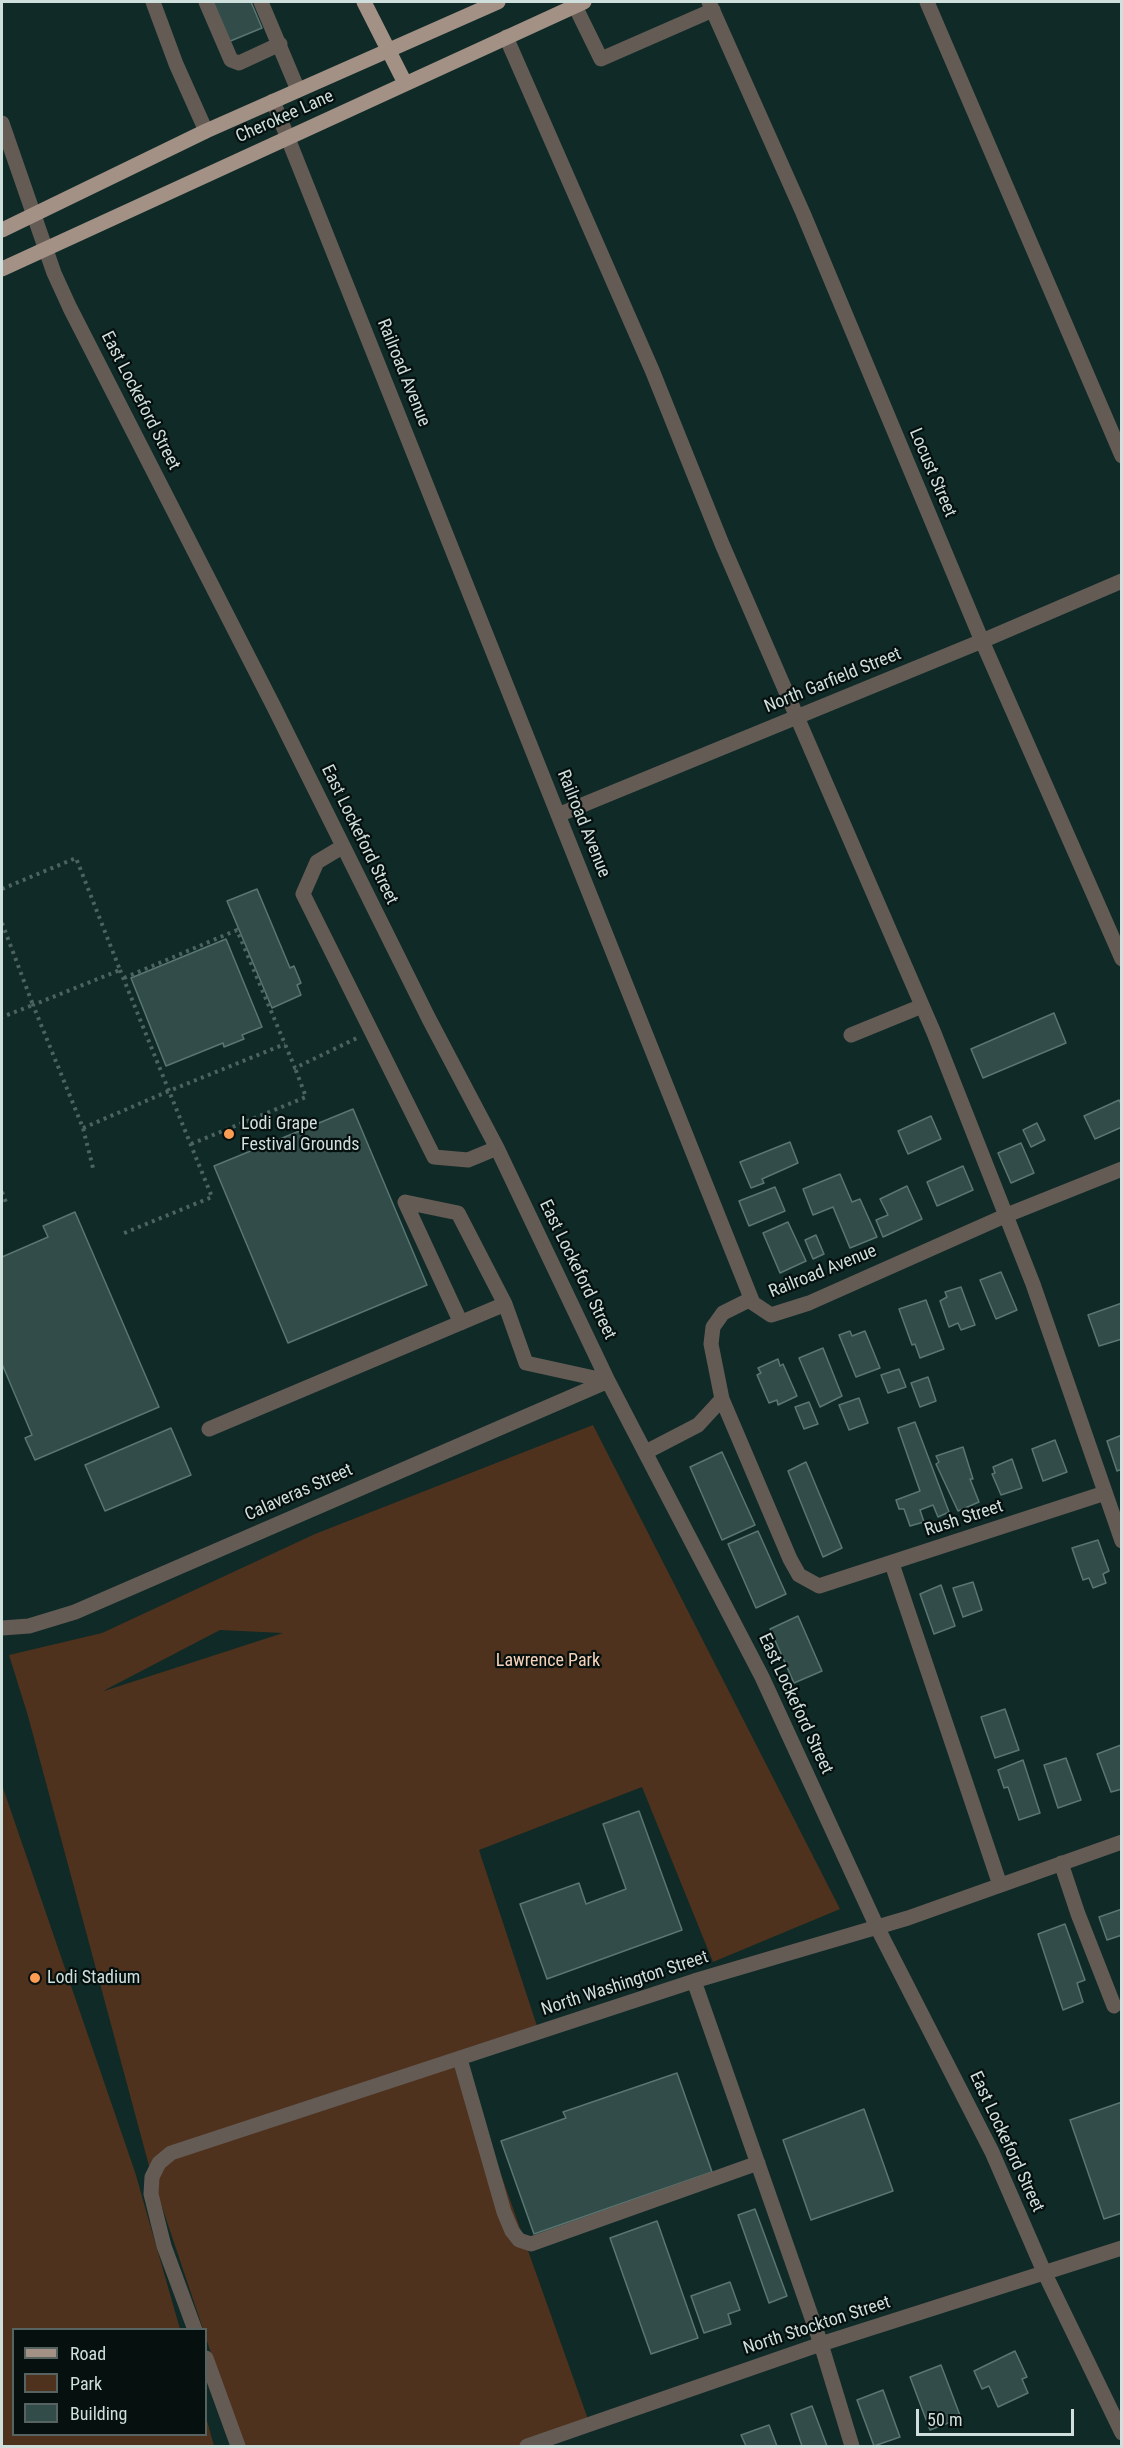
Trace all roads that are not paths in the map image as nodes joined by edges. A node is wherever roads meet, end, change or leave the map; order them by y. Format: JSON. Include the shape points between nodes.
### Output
{"nodes":[{"id":1,"x":153,"y":2,"type":"edge"},
{"id":2,"x":206,"y":2,"type":"edge"},
{"id":3,"x":261,"y":2,"type":"edge"},
{"id":4,"x":364,"y":2,"type":"edge"},
{"id":5,"x":498,"y":2,"type":"edge"},
{"id":6,"x":927,"y":2,"type":"edge"},
{"id":7,"x":580,"y":4,"type":"edge"},
{"id":8,"x":711,"y":6,"type":"edge"},
{"id":9,"x":506,"y":37,"type":"junction"},
{"id":10,"x":280,"y":44,"type":"junction"},
{"id":11,"x":389,"y":51,"type":"junction"},
{"id":12,"x":405,"y":83,"type":"junction"},
{"id":13,"x":298,"y":90,"type":"junction"},
{"id":14,"x":273,"y":101,"type":"junction"},
{"id":15,"x":2,"y":123,"type":"edge"},
{"id":16,"x":206,"y":131,"type":"junction"},
{"id":17,"x":290,"y":137,"type":"junction"},
{"id":18,"x":8,"y":162,"type":"edge"},
{"id":19,"x":33,"y":215,"type":"junction"},
{"id":20,"x":2,"y":230,"type":"edge"},
{"id":21,"x":45,"y":249,"type":"junction"},
{"id":22,"x":2,"y":268,"type":"edge"},
{"id":23,"x":1122,"y":456,"type":"edge"},
{"id":24,"x":1122,"y":580,"type":"edge"},
{"id":25,"x":982,"y":641,"type":"junction"},
{"id":26,"x":798,"y":717,"type":"junction"},
{"id":27,"x":558,"y":815,"type":"junction"},
{"id":28,"x":342,"y":847,"type":"junction"},
{"id":29,"x":1122,"y":959,"type":"edge"},
{"id":30,"x":922,"y":1006,"type":"junction"},
{"id":31,"x":851,"y":1035,"type":"dead end"},
{"id":32,"x":497,"y":1148,"type":"junction"},
{"id":33,"x":1122,"y":1168,"type":"edge"},
{"id":34,"x":1007,"y":1215,"type":"junction"},
{"id":35,"x":751,"y":1299,"type":"junction"},
{"id":36,"x":505,"y":1304,"type":"junction"},
{"id":37,"x":460,"y":1323,"type":"junction"},
{"id":38,"x":609,"y":1381,"type":"junction"},
{"id":39,"x":722,"y":1399,"type":"junction"},
{"id":40,"x":209,"y":1429,"type":"dead end"},
{"id":41,"x":646,"y":1452,"type":"junction"},
{"id":42,"x":1105,"y":1493,"type":"junction"},
{"id":43,"x":1122,"y":1541,"type":"edge"},
{"id":44,"x":892,"y":1564,"type":"junction"},
{"id":45,"x":2,"y":1628,"type":"edge"},
{"id":46,"x":1122,"y":1842,"type":"edge"},
{"id":47,"x":1061,"y":1863,"type":"junction"},
{"id":48,"x":1000,"y":1885,"type":"junction"},
{"id":49,"x":877,"y":1927,"type":"junction"},
{"id":50,"x":694,"y":1981,"type":"junction"},
{"id":51,"x":1114,"y":2006,"type":"dead end"},
{"id":52,"x":460,"y":2059,"type":"junction"},
{"id":53,"x":758,"y":2163,"type":"junction"},
{"id":54,"x":1122,"y":2248,"type":"edge"},
{"id":55,"x":1045,"y":2274,"type":"junction"},
{"id":56,"x":194,"y":2328,"type":"edge"},
{"id":57,"x":821,"y":2344,"type":"junction"},
{"id":58,"x":207,"y":2361,"type":"edge"},
{"id":59,"x":1122,"y":2433,"type":"edge"},
{"id":60,"x":238,"y":2446,"type":"edge"},
{"id":61,"x":526,"y":2446,"type":"edge"},
{"id":62,"x":852,"y":2446,"type":"edge"}],
"edges":[{"from":1,"to":16,"type":"street"},
{"from":2,"to":10,"type":"street","via":[[231,60],[240,63]]},
{"from":3,"to":10,"type":"street"},
{"from":4,"to":11,"type":"main road"},
{"from":5,"to":11,"type":"main road","name":"Cherokee Lane"},
{"from":6,"to":23,"type":"street"},
{"from":7,"to":8,"type":"street","via":[[601,59]]},
{"from":7,"to":9,"type":"main road","name":"Cherokee Lane"},
{"from":8,"to":25,"type":"street","name":"Locust Street","via":[[803,213]]},
{"from":9,"to":12,"type":"main road","name":"Cherokee Lane"},
{"from":9,"to":26,"type":"street"},
{"from":10,"to":13,"type":"street"},
{"from":11,"to":12,"type":"main road"},
{"from":11,"to":13,"type":"main road","name":"Cherokee Lane"},
{"from":12,"to":17,"type":"main road","name":"Cherokee Lane"},
{"from":13,"to":14,"type":"main road","name":"Cherokee Lane"},
{"from":14,"to":16,"type":"main road","name":"Cherokee Lane"},
{"from":14,"to":17,"type":"street","name":"Railroad Avenue"},
{"from":15,"to":18,"type":"street","name":"East Lockeford Street"},
{"from":16,"to":19,"type":"main road","name":"Cherokee Lane"},
{"from":17,"to":21,"type":"main road","name":"Cherokee Lane"},
{"from":17,"to":27,"type":"street","name":"Railroad Avenue"},
{"from":18,"to":19,"type":"street","name":"East Lockeford Street"},
{"from":19,"to":20,"type":"main road","name":"Cherokee Lane"},
{"from":19,"to":21,"type":"street","name":"East Lockeford Street"},
{"from":21,"to":22,"type":"main road","name":"Cherokee Lane"},
{"from":21,"to":28,"type":"street","name":"East Lockeford Street","via":[[70,308]]},
{"from":24,"to":25,"type":"street","name":"North Garfield Street"},
{"from":25,"to":26,"type":"street","name":"North Garfield Street"},
{"from":25,"to":29,"type":"street","name":"Locust Street"},
{"from":26,"to":27,"type":"street","name":"North Garfield Street"},
{"from":26,"to":30,"type":"street"},
{"from":27,"to":35,"type":"street","name":"Railroad Avenue"},
{"from":28,"to":32,"type":"street","name":"East Lockeford Street"},
{"from":28,"to":32,"type":"street","via":[[317,862],[303,894],[434,1157],[468,1160]]},
{"from":30,"to":31,"type":"street"},
{"from":30,"to":34,"type":"street"},
{"from":32,"to":38,"type":"street","name":"East Lockeford Street"},
{"from":33,"to":34,"type":"street"},
{"from":34,"to":35,"type":"street","name":"Railroad Avenue","via":[[809,1303],[771,1315]]},
{"from":34,"to":42,"type":"street"},
{"from":35,"to":39,"type":"street","via":[[723,1313],[713,1327],[711,1344]]},
{"from":36,"to":37,"type":"street"},
{"from":36,"to":37,"type":"street","via":[[458,1213],[405,1202]]},
{"from":36,"to":38,"type":"street","via":[[526,1363]]},
{"from":37,"to":40,"type":"street"},
{"from":38,"to":41,"type":"street","name":"East Lockeford Street"},
{"from":38,"to":45,"type":"street","name":"Calaveras Street","via":[[75,1612],[29,1626]]},
{"from":39,"to":41,"type":"street","via":[[698,1425]]},
{"from":39,"to":44,"type":"street","name":"Rush Street","via":[[799,1575],[819,1586]]},
{"from":41,"to":49,"type":"street","name":"East Lockeford Street","via":[[762,1677]]},
{"from":42,"to":43,"type":"street"},
{"from":42,"to":44,"type":"street","name":"Rush Street"},
{"from":44,"to":48,"type":"street"},
{"from":46,"to":47,"type":"street","name":"North Washington Street"},
{"from":47,"to":48,"type":"street","name":"North Washington Street"},
{"from":47,"to":51,"type":"street"},
{"from":48,"to":49,"type":"street","name":"North Washington Street"},
{"from":49,"to":50,"type":"street","name":"North Washington Street"},
{"from":49,"to":55,"type":"street","name":"East Lockeford Street","via":[[992,2152]]},
{"from":50,"to":52,"type":"street","name":"North Washington Street"},
{"from":50,"to":53,"type":"street"},
{"from":52,"to":53,"type":"street","via":[[504,2212],[519,2240],[531,2244]]},
{"from":52,"to":56,"type":"street","name":"North Washington Street","via":[[171,2153],[159,2163],[152,2178],[151,2194],[164,2246]]},
{"from":53,"to":57,"type":"street"},
{"from":54,"to":55,"type":"street","name":"North Stockton Street"},
{"from":55,"to":57,"type":"street","name":"North Stockton Street"},
{"from":55,"to":59,"type":"street","name":"East Lockeford Street"},
{"from":57,"to":61,"type":"street","name":"North Stockton Street"},
{"from":57,"to":62,"type":"street"},
{"from":58,"to":60,"type":"street"}]}
